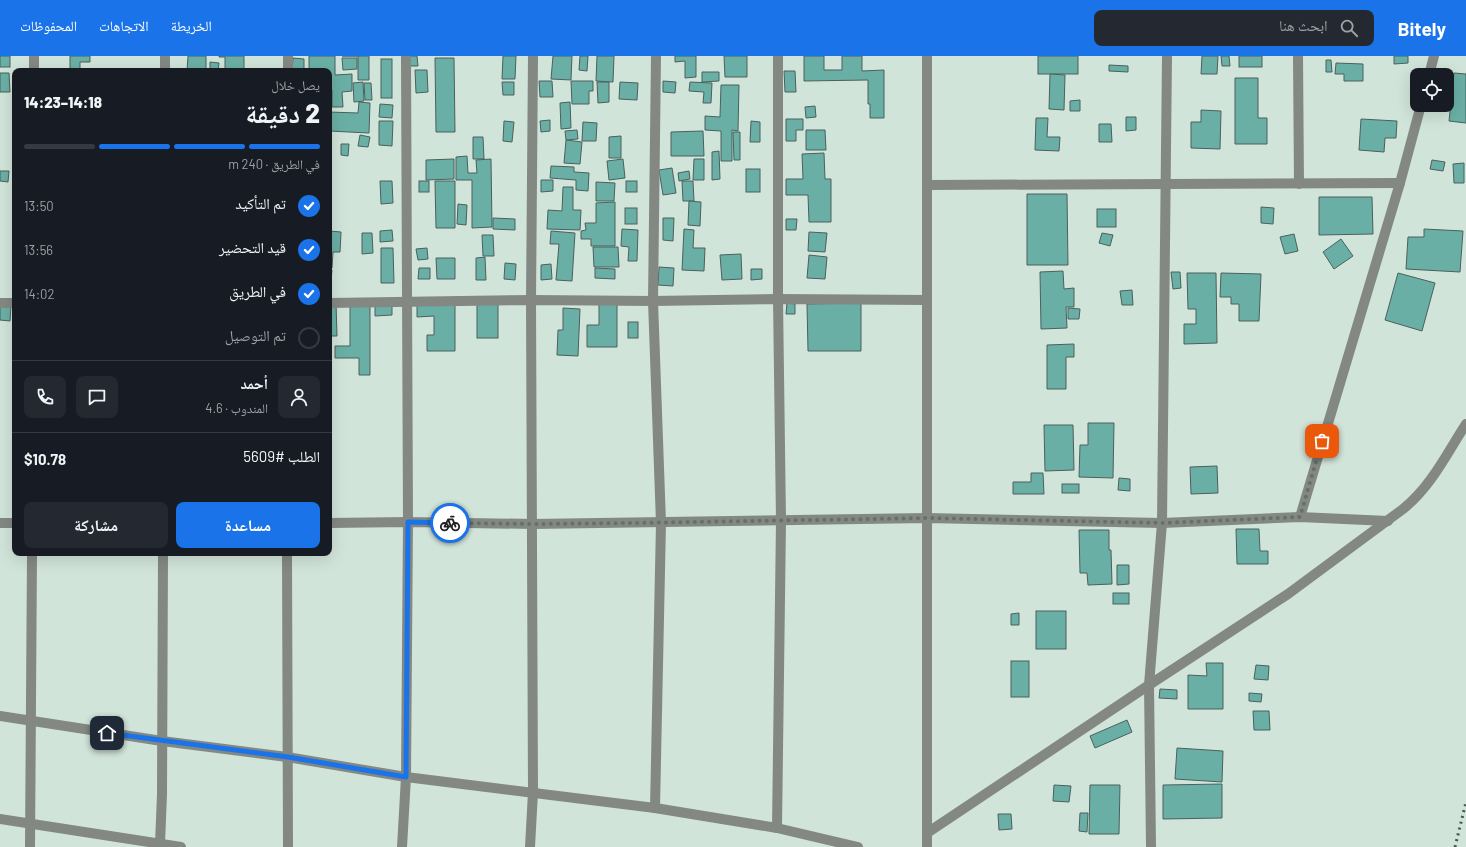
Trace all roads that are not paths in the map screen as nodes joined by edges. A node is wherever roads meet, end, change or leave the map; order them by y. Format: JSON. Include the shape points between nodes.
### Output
{"nodes":[{"id":1,"x":34,"y":56,"type":"edge"},
{"id":2,"x":165,"y":56,"type":"edge"},
{"id":3,"x":288,"y":56,"type":"edge"},
{"id":4,"x":406,"y":56,"type":"edge"},
{"id":5,"x":533,"y":56,"type":"edge"},
{"id":6,"x":656,"y":56,"type":"edge"},
{"id":7,"x":778,"y":56,"type":"edge"},
{"id":8,"x":927,"y":56,"type":"edge"},
{"id":9,"x":1167,"y":56,"type":"edge"},
{"id":10,"x":1298,"y":56,"type":"edge"},
{"id":11,"x":1434,"y":56,"type":"edge"},
{"id":12,"x":34,"y":68,"type":"edge"},
{"id":13,"x":165,"y":68,"type":"edge"},
{"id":14,"x":288,"y":68,"type":"edge"},
{"id":15,"x":1431,"y":68,"type":"edge"},
{"id":16,"x":1418,"y":112,"type":"edge"},
{"id":17,"x":1166,"y":183,"type":"junction"},
{"id":18,"x":1400,"y":183,"type":"junction"},
{"id":19,"x":1299,"y":184,"type":"junction"},
{"id":20,"x":928,"y":185,"type":"junction"},
{"id":21,"x":778,"y":299,"type":"junction"},
{"id":22,"x":531,"y":300,"type":"junction"},
{"id":23,"x":928,"y":300,"type":"junction"},
{"id":24,"x":653,"y":301,"type":"junction"},
{"id":25,"x":408,"y":302,"type":"junction"},
{"id":26,"x":0,"y":303,"type":"edge"},
{"id":27,"x":12,"y":303,"type":"edge"},
{"id":28,"x":332,"y":303,"type":"edge"},
{"id":29,"x":1466,"y":424,"type":"edge"},
{"id":30,"x":1300,"y":517,"type":"junction"},
{"id":31,"x":928,"y":518,"type":"junction"},
{"id":32,"x":1388,"y":520,"type":"junction"},
{"id":33,"x":781,"y":521,"type":"junction"},
{"id":34,"x":408,"y":522,"type":"junction"},
{"id":35,"x":0,"y":523,"type":"edge"},
{"id":36,"x":12,"y":523,"type":"edge"},
{"id":37,"x":332,"y":523,"type":"edge"},
{"id":38,"x":661,"y":523,"type":"junction"},
{"id":39,"x":1162,"y":523,"type":"junction"},
{"id":40,"x":533,"y":524,"type":"junction"},
{"id":41,"x":32,"y":556,"type":"edge"},
{"id":42,"x":163,"y":556,"type":"edge"},
{"id":43,"x":287,"y":556,"type":"edge"},
{"id":44,"x":1149,"y":685,"type":"junction"},
{"id":45,"x":0,"y":716,"type":"edge"},
{"id":46,"x":32,"y":721,"type":"junction"},
{"id":47,"x":162,"y":742,"type":"junction"},
{"id":48,"x":288,"y":757,"type":"junction"},
{"id":49,"x":406,"y":777,"type":"junction"},
{"id":50,"x":533,"y":792,"type":"junction"},
{"id":51,"x":655,"y":808,"type":"junction"},
{"id":52,"x":0,"y":819,"type":"edge"},
{"id":53,"x":30,"y":824,"type":"junction"},
{"id":54,"x":777,"y":828,"type":"junction"},
{"id":55,"x":927,"y":833,"type":"junction"},
{"id":56,"x":160,"y":844,"type":"junction"},
{"id":57,"x":30,"y":847,"type":"edge"},
{"id":58,"x":181,"y":847,"type":"edge"},
{"id":59,"x":288,"y":847,"type":"edge"},
{"id":60,"x":402,"y":847,"type":"edge"},
{"id":61,"x":530,"y":847,"type":"edge"},
{"id":62,"x":858,"y":847,"type":"edge"},
{"id":63,"x":927,"y":847,"type":"edge"},
{"id":64,"x":1151,"y":847,"type":"edge"}],
"edges":[{"from":1,"to":12,"type":"street"},
{"from":2,"to":13,"type":"street"},
{"from":3,"to":14,"type":"street"},
{"from":4,"to":25,"type":"street"},
{"from":5,"to":22,"type":"street"},
{"from":6,"to":24,"type":"street"},
{"from":7,"to":21,"type":"street"},
{"from":8,"to":20,"type":"street"},
{"from":9,"to":17,"type":"street"},
{"from":10,"to":19,"type":"street"},
{"from":11,"to":15,"type":"street"},
{"from":16,"to":18,"type":"street"},
{"from":17,"to":19,"type":"street"},
{"from":17,"to":20,"type":"street"},
{"from":17,"to":39,"type":"street"},
{"from":18,"to":19,"type":"street"},
{"from":18,"to":30,"type":"street"},
{"from":20,"to":23,"type":"street"},
{"from":21,"to":23,"type":"street"},
{"from":21,"to":24,"type":"street"},
{"from":21,"to":33,"type":"street"},
{"from":22,"to":24,"type":"street"},
{"from":22,"to":25,"type":"street"},
{"from":22,"to":40,"type":"street"},
{"from":23,"to":31,"type":"street"},
{"from":24,"to":38,"type":"street"},
{"from":25,"to":28,"type":"street"},
{"from":25,"to":34,"type":"street"},
{"from":26,"to":27,"type":"street"},
{"from":29,"to":32,"type":"street","via":[[1424,489]]},
{"from":30,"to":32,"type":"street"},
{"from":30,"to":39,"type":"street"},
{"from":31,"to":33,"type":"street"},
{"from":31,"to":39,"type":"street"},
{"from":31,"to":55,"type":"street"},
{"from":32,"to":44,"type":"street","via":[[1288,594]]},
{"from":33,"to":38,"type":"street"},
{"from":33,"to":54,"type":"street"},
{"from":34,"to":37,"type":"street"},
{"from":34,"to":40,"type":"street"},
{"from":34,"to":49,"type":"street"},
{"from":35,"to":36,"type":"street"},
{"from":38,"to":40,"type":"street"},
{"from":38,"to":51,"type":"street"},
{"from":39,"to":44,"type":"street"},
{"from":40,"to":50,"type":"street"},
{"from":41,"to":46,"type":"street"},
{"from":42,"to":47,"type":"street"},
{"from":43,"to":48,"type":"street"},
{"from":44,"to":55,"type":"street"},
{"from":44,"to":64,"type":"street"},
{"from":45,"to":46,"type":"street"},
{"from":46,"to":47,"type":"street"},
{"from":46,"to":53,"type":"street"},
{"from":47,"to":48,"type":"street"},
{"from":47,"to":56,"type":"street"},
{"from":48,"to":49,"type":"street"},
{"from":48,"to":59,"type":"street"},
{"from":49,"to":50,"type":"street"},
{"from":49,"to":60,"type":"street"},
{"from":50,"to":51,"type":"street"},
{"from":50,"to":61,"type":"street"},
{"from":51,"to":54,"type":"street"},
{"from":52,"to":53,"type":"street"},
{"from":53,"to":56,"type":"street"},
{"from":53,"to":57,"type":"street"},
{"from":54,"to":62,"type":"street"},
{"from":55,"to":63,"type":"street"},
{"from":56,"to":58,"type":"street"}]}
